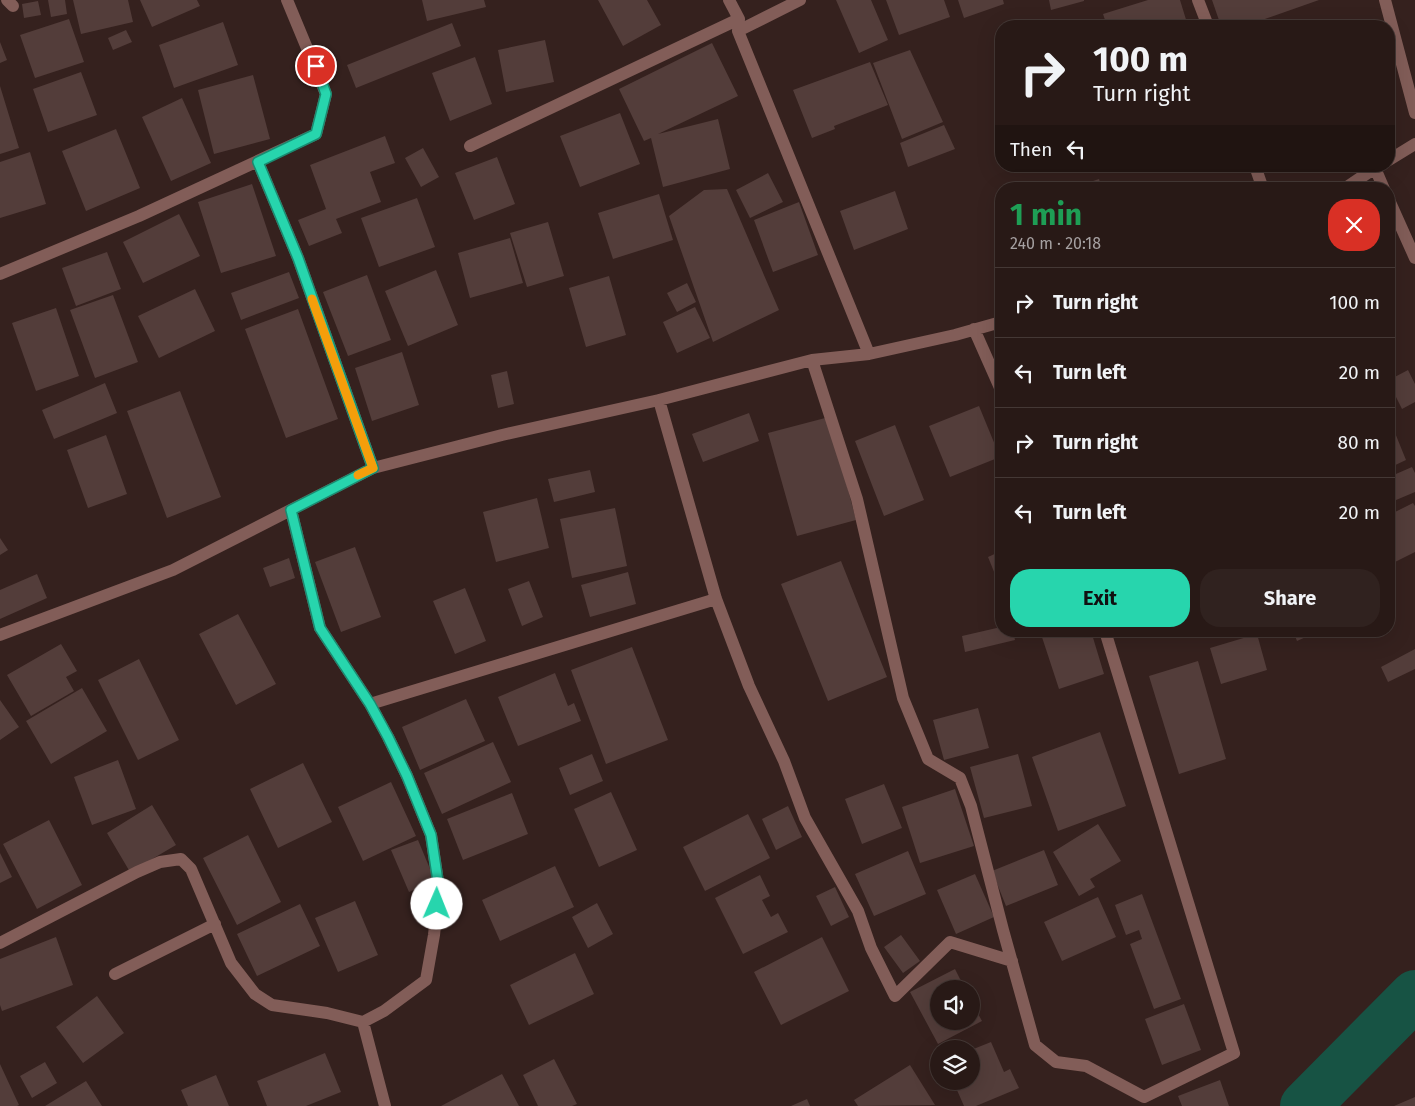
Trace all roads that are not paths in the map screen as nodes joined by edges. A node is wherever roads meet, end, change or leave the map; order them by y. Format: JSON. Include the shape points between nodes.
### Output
{"nodes":[{"id":1,"x":287,"y":0,"type":"edge"},
{"id":2,"x":729,"y":0,"type":"edge"},
{"id":3,"x":800,"y":0,"type":"edge"},
{"id":4,"x":1198,"y":0,"type":"edge"},
{"id":5,"x":1385,"y":0,"type":"edge"},
{"id":6,"x":1206,"y":20,"type":"edge"},
{"id":7,"x":1390,"y":20,"type":"edge"},
{"id":8,"x":738,"y":25,"type":"junction"},
{"id":9,"x":1395,"y":38,"type":"edge"},
{"id":10,"x":1415,"y":113,"type":"edge"},
{"id":11,"x":1415,"y":144,"type":"edge"},
{"id":12,"x":470,"y":146,"type":"dead end"},
{"id":13,"x":1395,"y":156,"type":"edge"},
{"id":14,"x":258,"y":162,"type":"junction"},
{"id":15,"x":1370,"y":172,"type":"edge"},
{"id":16,"x":1354,"y":182,"type":"edge"},
{"id":17,"x":1395,"y":213,"type":"edge"},
{"id":18,"x":1415,"y":258,"type":"edge"},
{"id":19,"x":0,"y":274,"type":"edge"},
{"id":20,"x":995,"y":324,"type":"edge"},
{"id":21,"x":974,"y":330,"type":"junction"},
{"id":22,"x":869,"y":354,"type":"junction"},
{"id":23,"x":812,"y":360,"type":"junction"},
{"id":24,"x":995,"y":377,"type":"edge"},
{"id":25,"x":659,"y":400,"type":"junction"},
{"id":26,"x":373,"y":468,"type":"junction"},
{"id":27,"x":291,"y":510,"type":"junction"},
{"id":28,"x":716,"y":599,"type":"junction"},
{"id":29,"x":0,"y":635,"type":"edge"},
{"id":30,"x":1107,"y":637,"type":"edge"},
{"id":31,"x":370,"y":704,"type":"junction"},
{"id":32,"x":215,"y":924,"type":"junction"},
{"id":33,"x":0,"y":943,"type":"edge"},
{"id":34,"x":1012,"y":960,"type":"junction"},
{"id":35,"x":115,"y":974,"type":"dead end"},
{"id":36,"x":362,"y":1022,"type":"junction"},
{"id":37,"x":386,"y":1106,"type":"edge"}],
"edges":[{"from":1,"to":14,"type":"street","via":[[326,94],[316,134]]},
{"from":2,"to":8,"type":"street"},
{"from":3,"to":8,"type":"street"},
{"from":4,"to":6,"type":"street"},
{"from":5,"to":7,"type":"street"},
{"from":8,"to":12,"type":"street"},
{"from":8,"to":22,"type":"street"},
{"from":9,"to":10,"type":"street"},
{"from":11,"to":13,"type":"street"},
{"from":14,"to":19,"type":"street","via":[[140,216]]},
{"from":14,"to":26,"type":"street","via":[[298,258]]},
{"from":15,"to":16,"type":"street"},
{"from":17,"to":18,"type":"street"},
{"from":20,"to":21,"type":"street"},
{"from":21,"to":22,"type":"street"},
{"from":21,"to":24,"type":"street"},
{"from":22,"to":23,"type":"street"},
{"from":23,"to":25,"type":"street"},
{"from":23,"to":34,"type":"street","via":[[857,499],[903,698],[928,759],[960,778],[971,806]]},
{"from":25,"to":26,"type":"street"},
{"from":25,"to":28,"type":"street"},
{"from":26,"to":27,"type":"street"},
{"from":27,"to":29,"type":"street","via":[[173,570]]},
{"from":27,"to":31,"type":"street","via":[[320,628]]},
{"from":28,"to":31,"type":"street"},
{"from":28,"to":34,"type":"street","via":[[805,818],[858,911],[871,948],[895,996],[950,942]]},
{"from":30,"to":34,"type":"street","via":[[1234,1053],[1144,1097],[1086,1066],[1056,1062],[1035,1045]]},
{"from":31,"to":36,"type":"street","via":[[407,776],[431,835],[439,888],[426,980],[384,1011]]},
{"from":32,"to":33,"type":"street","via":[[191,869],[180,859],[160,862],[137,872]]},
{"from":32,"to":35,"type":"street"},
{"from":32,"to":36,"type":"street","via":[[231,963],[255,994],[272,1005]]},
{"from":36,"to":37,"type":"street"}]}
